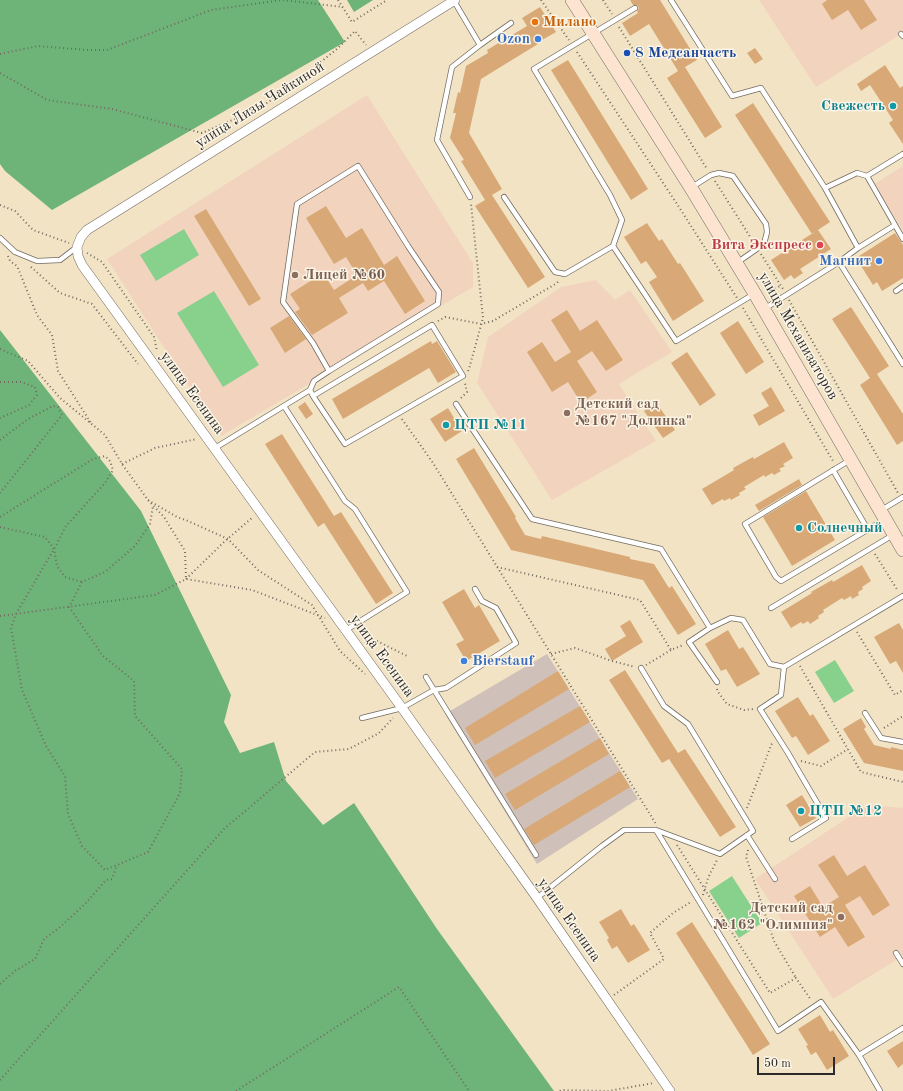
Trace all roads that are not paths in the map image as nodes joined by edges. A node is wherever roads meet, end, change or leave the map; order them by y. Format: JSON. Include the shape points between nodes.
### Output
{"nodes":[{"id":1,"x":455,"y":0,"type":"edge"},
{"id":2,"x":572,"y":0,"type":"edge"},
{"id":3,"x":671,"y":0,"type":"edge"},
{"id":4,"x":635,"y":8,"type":"dead end"},
{"id":5,"x":512,"y":23,"type":"dead end"},
{"id":6,"x":592,"y":33,"type":"junction"},
{"id":7,"x":480,"y":45,"type":"junction"},
{"id":8,"x":903,"y":154,"type":"edge"},
{"id":9,"x":867,"y":176,"type":"junction"},
{"id":10,"x":691,"y":188,"type":"junction"},
{"id":11,"x":825,"y":188,"type":"junction"},
{"id":12,"x":504,"y":196,"type":"dead end"},
{"id":13,"x":470,"y":198,"type":"road end"},
{"id":14,"x":895,"y":225,"type":"junction"},
{"id":15,"x":0,"y":238,"type":"edge"},
{"id":16,"x":903,"y":239,"type":"edge"},
{"id":17,"x":613,"y":246,"type":"junction"},
{"id":18,"x":77,"y":247,"type":"junction"},
{"id":19,"x":858,"y":248,"type":"junction"},
{"id":20,"x":839,"y":262,"type":"junction"},
{"id":21,"x":736,"y":263,"type":"junction"},
{"id":22,"x":903,"y":286,"type":"edge"},
{"id":23,"x":896,"y":291,"type":"dead end"},
{"id":24,"x":755,"y":294,"type":"junction"},
{"id":25,"x":764,"y":308,"type":"junction"},
{"id":26,"x":901,"y":358,"type":"edge"},
{"id":27,"x":903,"y":364,"type":"edge"},
{"id":28,"x":329,"y":371,"type":"junction"},
{"id":29,"x":310,"y":390,"type":"junction"},
{"id":30,"x":313,"y":396,"type":"junction"},
{"id":31,"x":456,"y":404,"type":"road end"},
{"id":32,"x":284,"y":406,"type":"junction"},
{"id":33,"x":215,"y":448,"type":"junction"},
{"id":34,"x":851,"y":459,"type":"junction"},
{"id":35,"x":835,"y":469,"type":"junction"},
{"id":36,"x":903,"y":497,"type":"edge"},
{"id":37,"x":883,"y":515,"type":"junction"},
{"id":38,"x":868,"y":530,"type":"junction"},
{"id":39,"x":894,"y":534,"type":"junction"},
{"id":40,"x":903,"y":550,"type":"edge"},
{"id":41,"x":475,"y":589,"type":"dead end"},
{"id":42,"x":902,"y":596,"type":"edge"},
{"id":43,"x":771,"y":608,"type":"dead end"},
{"id":44,"x":346,"y":628,"type":"junction"},
{"id":45,"x":710,"y":628,"type":"junction"},
{"id":46,"x":784,"y":667,"type":"junction"},
{"id":47,"x":641,"y":668,"type":"road end"},
{"id":48,"x":426,"y":677,"type":"dead end"},
{"id":49,"x":717,"y":682,"type":"road end"},
{"id":50,"x":434,"y":690,"type":"junction"},
{"id":51,"x":402,"y":708,"type":"junction"},
{"id":52,"x":865,"y":713,"type":"dead end"},
{"id":53,"x":362,"y":718,"type":"dead end"},
{"id":54,"x":903,"y":742,"type":"edge"},
{"id":55,"x":656,"y":830,"type":"junction"},
{"id":56,"x":747,"y":835,"type":"junction"},
{"id":57,"x":792,"y":839,"type":"dead end"},
{"id":58,"x":536,"y":855,"type":"dead end"},
{"id":59,"x":775,"y":879,"type":"dead end"},
{"id":60,"x":537,"y":898,"type":"junction"},
{"id":61,"x":896,"y":952,"type":"dead end"},
{"id":62,"x":903,"y":964,"type":"edge"},
{"id":63,"x":903,"y":1028,"type":"edge"},
{"id":64,"x":859,"y":1055,"type":"junction"},
{"id":65,"x":670,"y":1091,"type":"edge"},
{"id":66,"x":880,"y":1091,"type":"edge"}],
"edges":[{"from":1,"to":7,"type":"lane"},
{"from":1,"to":18,"type":"street","name":"улица Лизы Чайкиной","via":[[100,221],[87,230]]},
{"from":2,"to":6,"type":"main road","name":"улица Механизаторов"},
{"from":3,"to":11,"type":"lane","via":[[732,96],[761,88]]},
{"from":4,"to":6,"type":"lane"},
{"from":5,"to":7,"type":"lane"},
{"from":6,"to":10,"type":"main road","name":"улица Механизаторов"},
{"from":6,"to":17,"type":"lane","via":[[534,69],[610,195],[622,220]]},
{"from":7,"to":13,"type":"lane","via":[[452,67],[437,140]]},
{"from":8,"to":9,"type":"lane"},
{"from":9,"to":11,"type":"lane","via":[[857,173]]},
{"from":9,"to":14,"type":"lane"},
{"from":10,"to":21,"type":"main road","name":"улица Механизаторов"},
{"from":10,"to":21,"type":"lane","via":[[711,175],[719,173],[733,176],[766,224],[764,244]]},
{"from":11,"to":19,"type":"lane"},
{"from":12,"to":17,"type":"lane","via":[[555,272],[565,274]]},
{"from":14,"to":16,"type":"lane"},
{"from":14,"to":19,"type":"lane"},
{"from":15,"to":18,"type":"lane","via":[[15,252],[37,261],[60,260]]},
{"from":17,"to":24,"type":"lane","via":[[676,340]]},
{"from":18,"to":33,"type":"street","name":"улица Есенина","via":[[82,265]]},
{"from":19,"to":20,"type":"lane"},
{"from":20,"to":25,"type":"lane"},
{"from":20,"to":26,"type":"lane"},
{"from":21,"to":24,"type":"main road","name":"улица Механизаторов"},
{"from":22,"to":23,"type":"lane"},
{"from":24,"to":25,"type":"main road","name":"улица Механизаторов"},
{"from":25,"to":34,"type":"main road","name":"улица Механизаторов"},
{"from":26,"to":27,"type":"lane"},
{"from":28,"to":28,"type":"lane","via":[[438,304],[439,292],[358,166],[296,204],[283,302],[313,343]]},
{"from":28,"to":29,"type":"lane","via":[[314,381]]},
{"from":29,"to":30,"type":"lane"},
{"from":29,"to":32,"type":"lane"},
{"from":30,"to":30,"type":"lane","via":[[432,325],[463,376],[345,444]]},
{"from":31,"to":45,"type":"lane","via":[[532,519],[661,549]]},
{"from":32,"to":33,"type":"lane"},
{"from":32,"to":44,"type":"lane","via":[[344,501],[355,509],[408,592]]},
{"from":33,"to":44,"type":"street","name":"улица Есенина"},
{"from":34,"to":35,"type":"lane"},
{"from":34,"to":37,"type":"main road","name":"улица Механизаторов"},
{"from":35,"to":38,"type":"lane"},
{"from":35,"to":38,"type":"lane","via":[[745,524],[776,577],[781,581]]},
{"from":36,"to":37,"type":"lane"},
{"from":37,"to":38,"type":"lane"},
{"from":37,"to":39,"type":"main road","name":"улица Механизаторов"},
{"from":39,"to":40,"type":"main road","name":"улица Механизаторов"},
{"from":39,"to":43,"type":"lane"},
{"from":41,"to":50,"type":"lane","via":[[482,601],[496,608],[516,643],[446,688]]},
{"from":42,"to":46,"type":"lane"},
{"from":44,"to":51,"type":"street","name":"улица Есенина"},
{"from":45,"to":46,"type":"lane","via":[[731,618],[743,620],[770,664]]},
{"from":45,"to":49,"type":"lane","via":[[689,642]]},
{"from":46,"to":57,"type":"lane","via":[[781,696],[760,709],[826,818]]},
{"from":47,"to":56,"type":"lane","via":[[664,706],[688,724],[753,831]]},
{"from":48,"to":50,"type":"lane"},
{"from":50,"to":51,"type":"lane"},
{"from":50,"to":58,"type":"lane"},
{"from":51,"to":53,"type":"lane"},
{"from":51,"to":60,"type":"street","name":"улица Есенина"},
{"from":52,"to":54,"type":"lane","via":[[881,738]]},
{"from":55,"to":56,"type":"lane","via":[[720,854]]},
{"from":55,"to":60,"type":"lane","via":[[624,830]]},
{"from":55,"to":64,"type":"lane","via":[[778,1031],[822,1002]]},
{"from":56,"to":59,"type":"lane"},
{"from":60,"to":65,"type":"street","name":"улица Есенина"},
{"from":61,"to":62,"type":"lane"},
{"from":63,"to":64,"type":"lane"},
{"from":64,"to":66,"type":"lane"}]}
